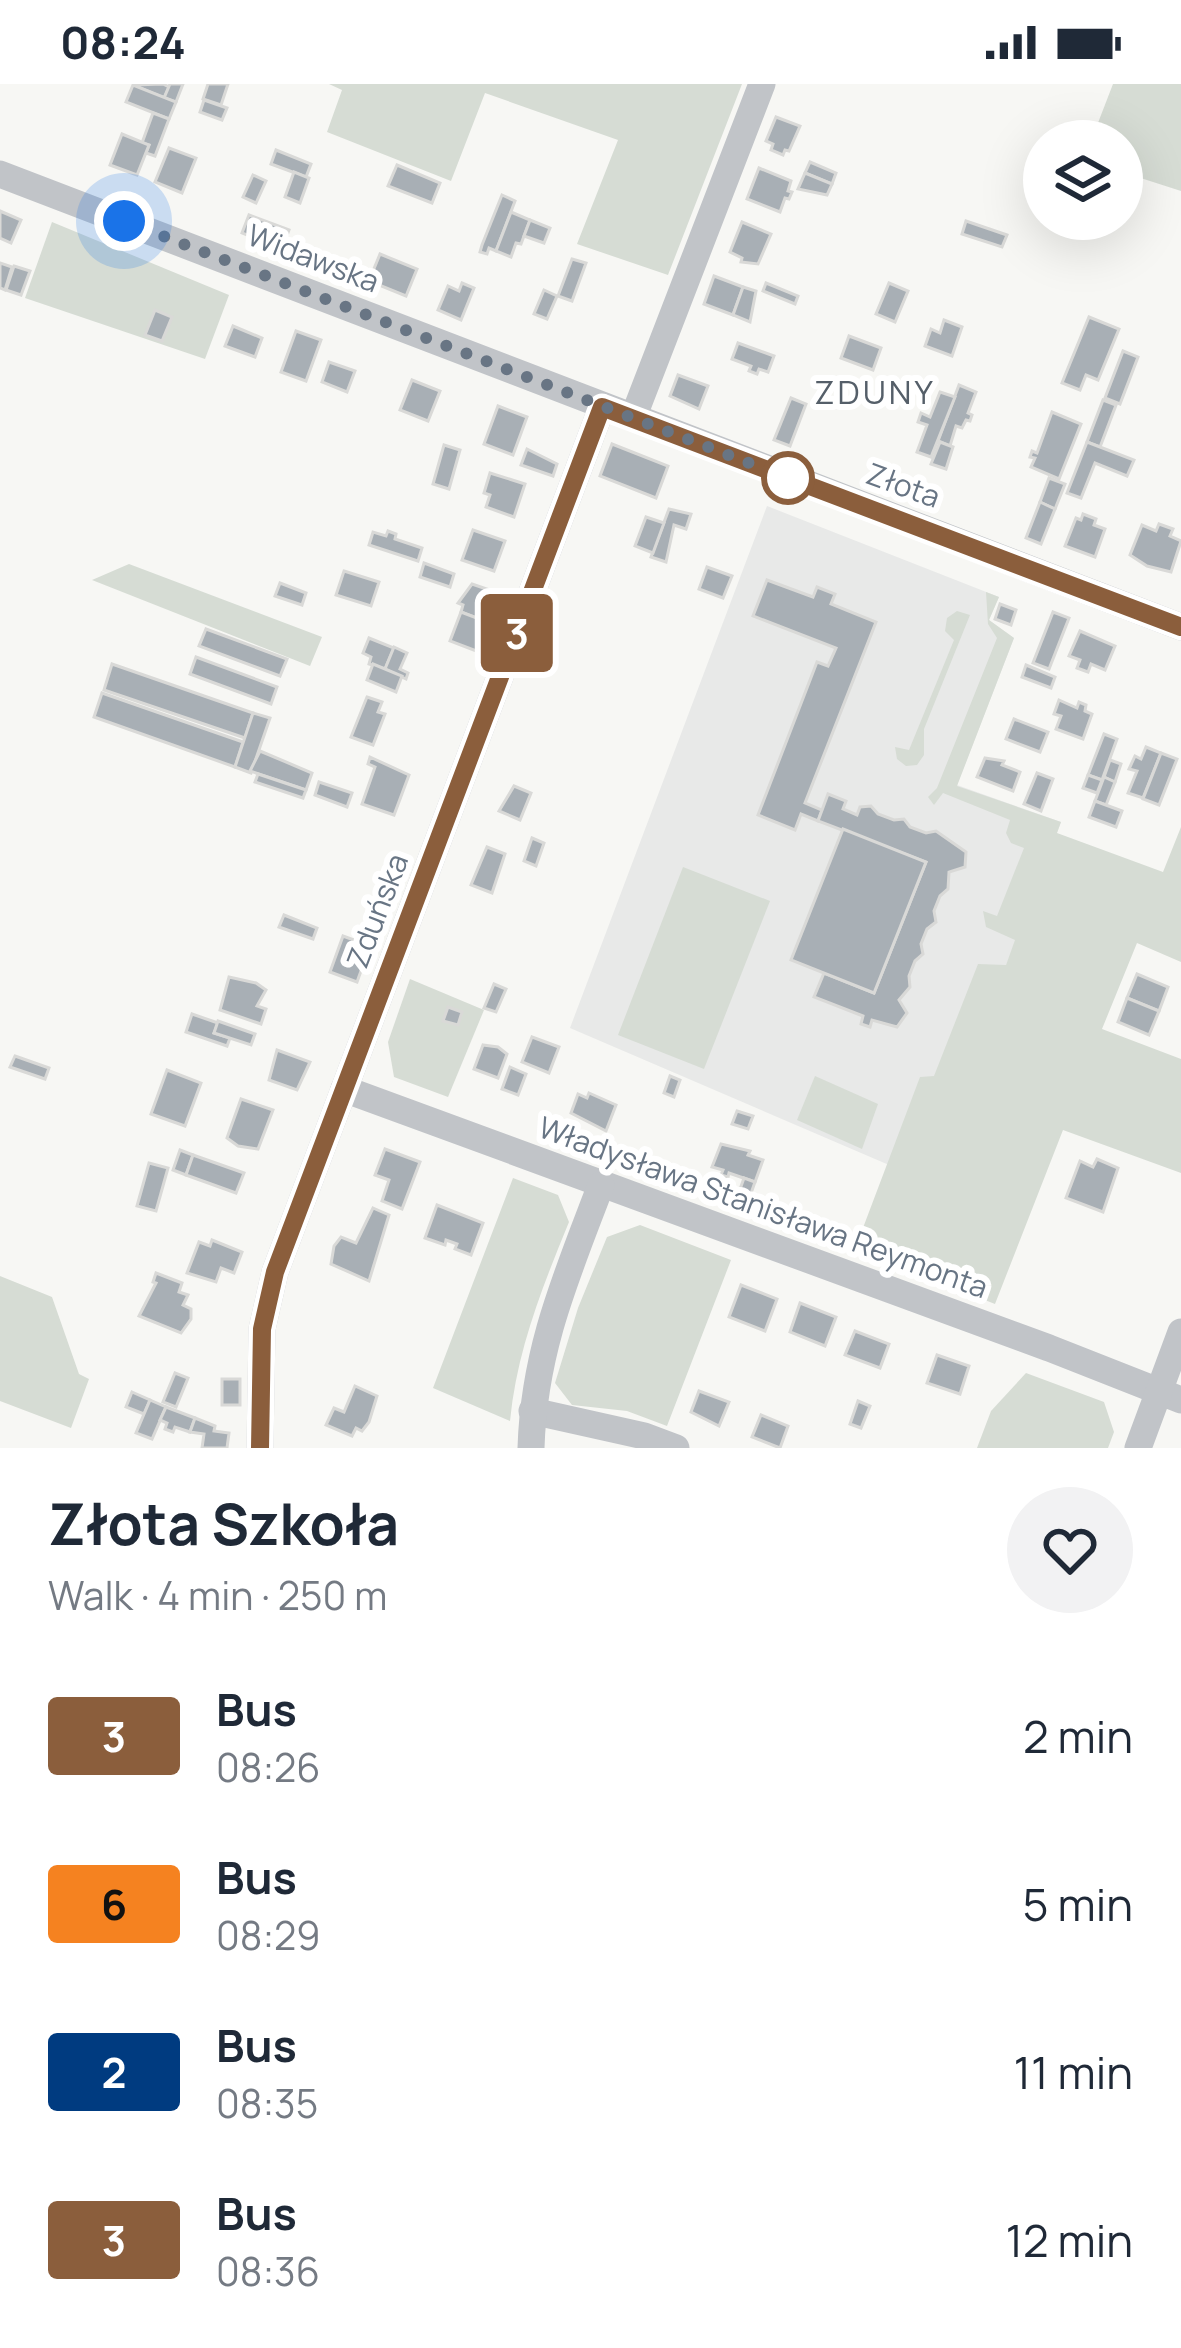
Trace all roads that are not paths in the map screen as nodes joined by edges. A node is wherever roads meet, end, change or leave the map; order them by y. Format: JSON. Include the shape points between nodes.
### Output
{"nodes":[{"id":1,"x":762,"y":84,"type":"edge"},
{"id":2,"x":0,"y":174,"type":"edge"},
{"id":3,"x":602,"y":407,"type":"junction"},
{"id":4,"x":633,"y":418,"type":"junction"},
{"id":5,"x":1181,"y":627,"type":"edge"},
{"id":6,"x":344,"y":1089,"type":"junction"},
{"id":7,"x":601,"y":1185,"type":"junction"},
{"id":8,"x":1181,"y":1332,"type":"edge"},
{"id":9,"x":1170,"y":1395,"type":"edge"},
{"id":10,"x":532,"y":1412,"type":"junction"},
{"id":11,"x":260,"y":1448,"type":"edge"},
{"id":12,"x":531,"y":1448,"type":"edge"},
{"id":13,"x":676,"y":1448,"type":"edge"},
{"id":14,"x":1138,"y":1448,"type":"edge"}],
"edges":[{"from":1,"to":4,"type":"street"},
{"from":2,"to":3,"type":"street","name":"Widawska"},
{"from":3,"to":4,"type":"street","name":"Złota"},
{"from":3,"to":6,"type":"street","name":"Zduńska"},
{"from":4,"to":5,"type":"street","name":"Złota"},
{"from":6,"to":7,"type":"street","name":"Władysława Stanisława Reymonta"},
{"from":6,"to":11,"type":"street","name":"Zduńska","via":[[266,1304]]},
{"from":7,"to":9,"type":"street","name":"Władysława Stanisława Reymonta"},
{"from":7,"to":10,"type":"street","via":[[555,1306]]},
{"from":8,"to":9,"type":"street"},
{"from":9,"to":14,"type":"street"},
{"from":10,"to":12,"type":"street"},
{"from":10,"to":13,"type":"street"}]}
